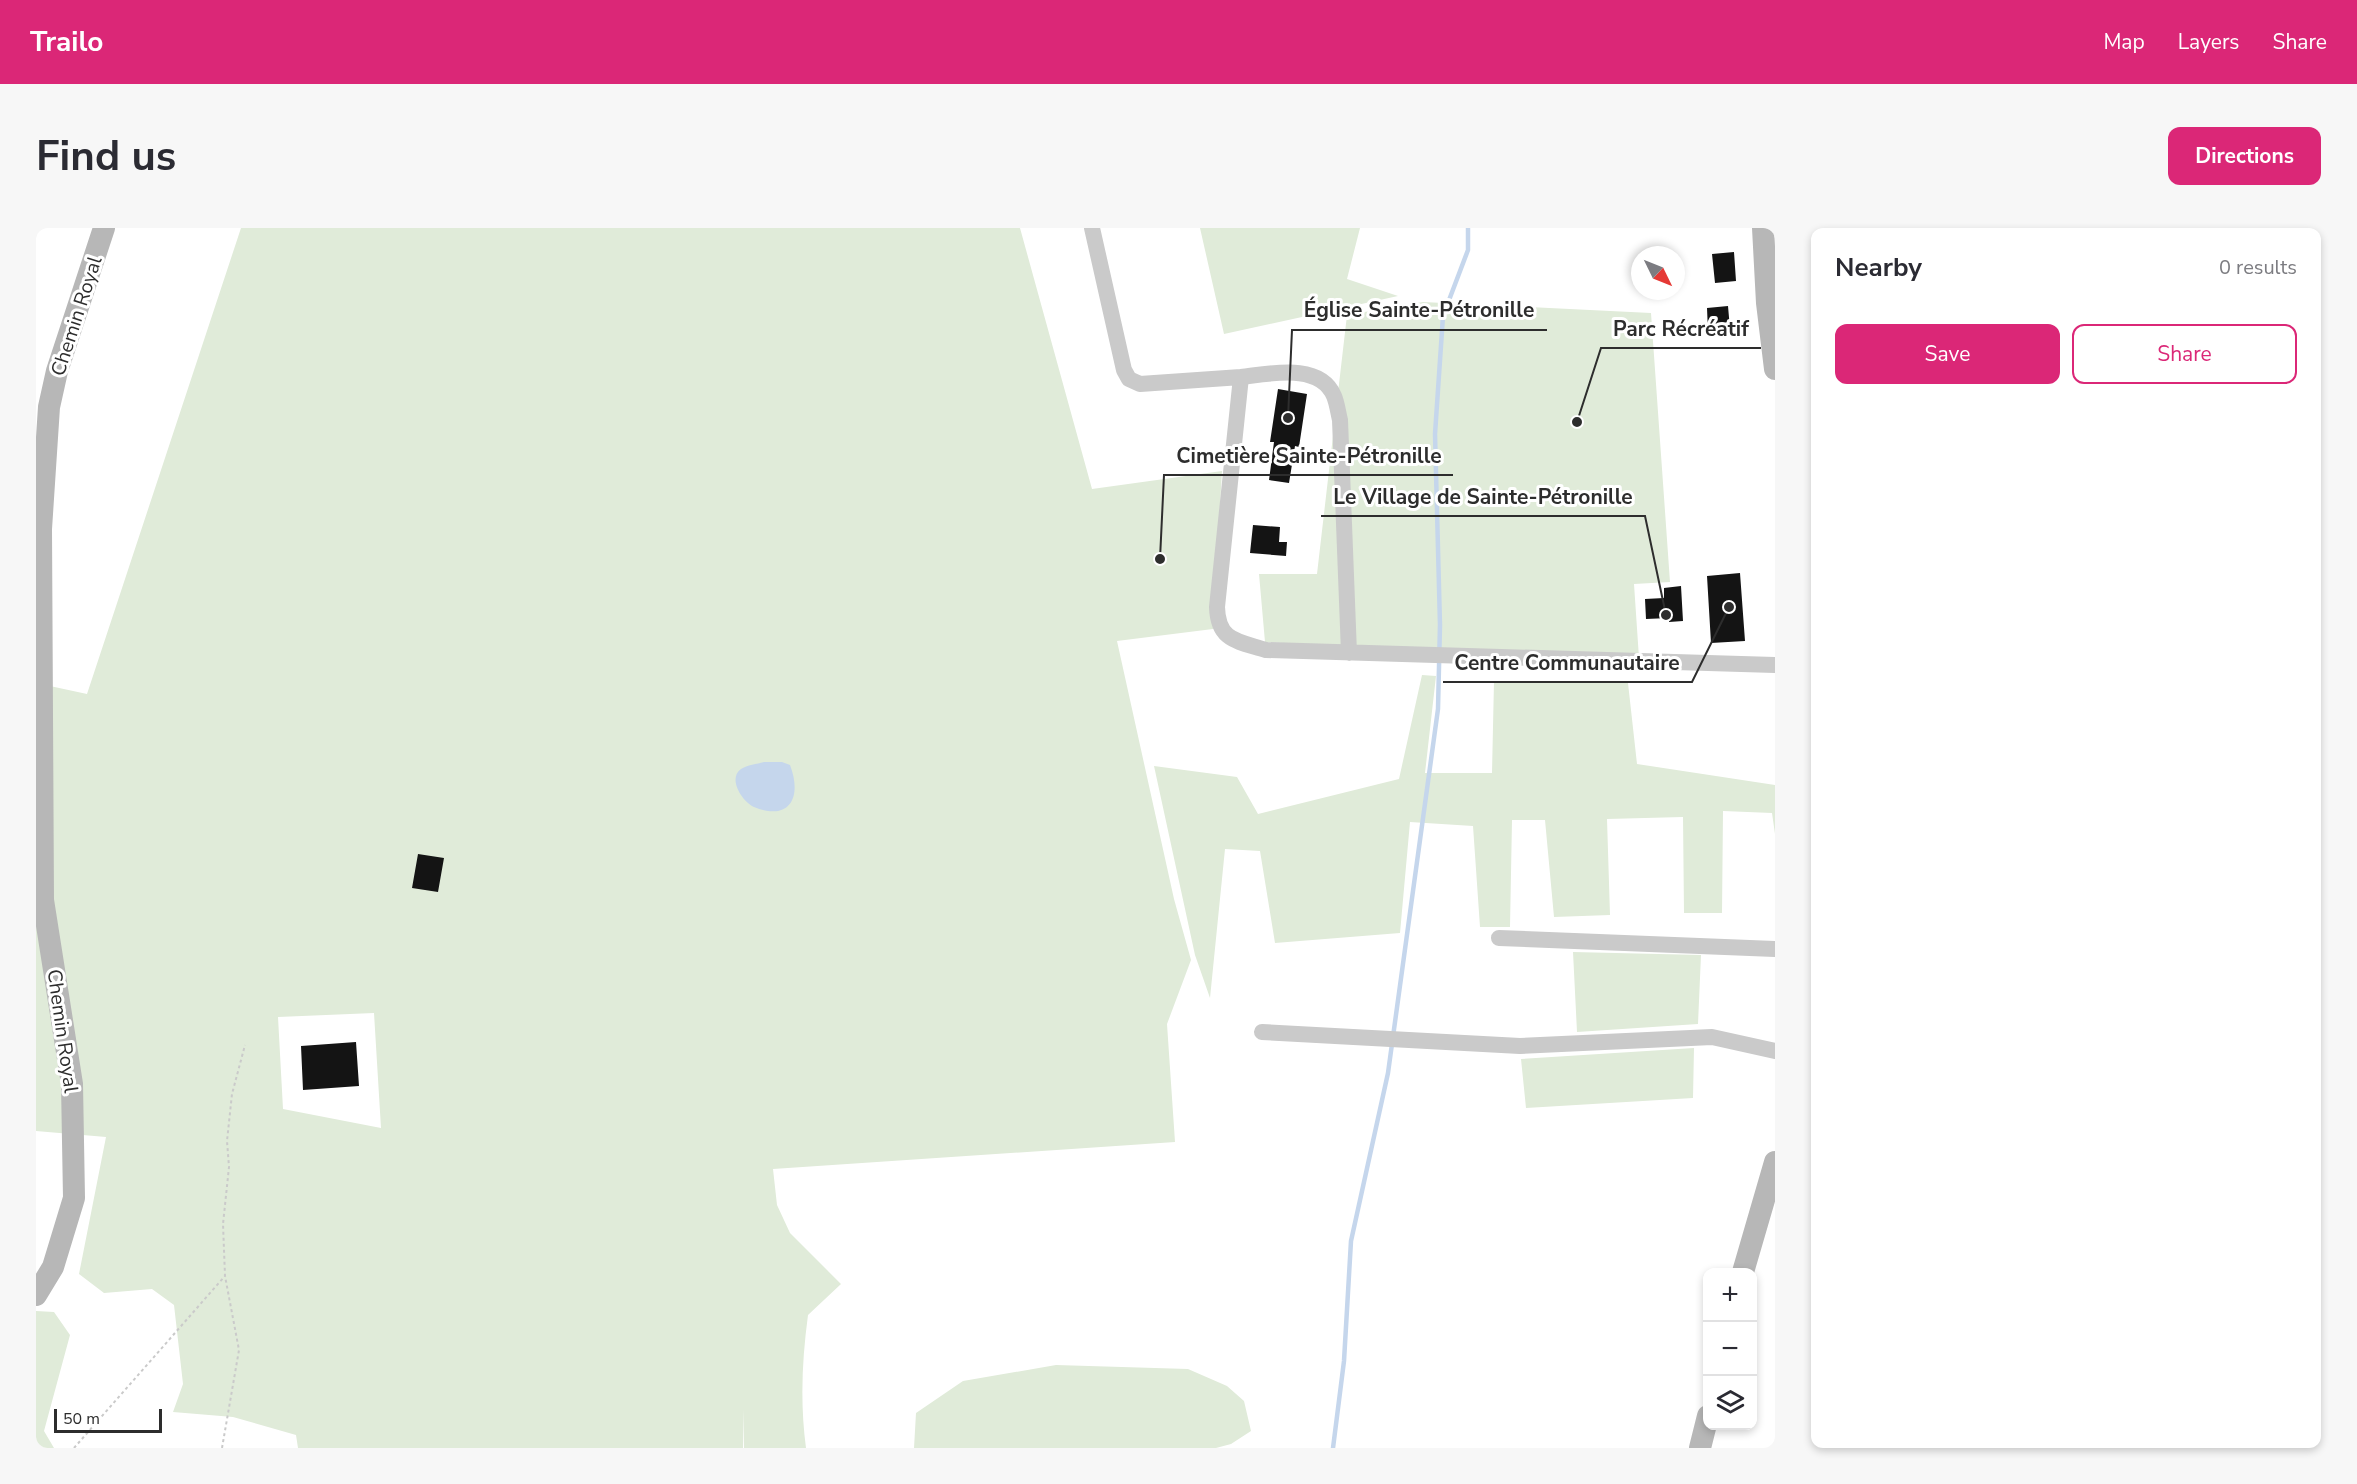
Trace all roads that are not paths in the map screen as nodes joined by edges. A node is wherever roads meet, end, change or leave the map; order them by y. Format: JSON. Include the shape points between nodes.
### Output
{"nodes":[{"id":1,"x":104,"y":228,"type":"edge"},
{"id":2,"x":1092,"y":228,"type":"edge"},
{"id":3,"x":1763,"y":228,"type":"edge"},
{"id":4,"x":1775,"y":369,"type":"edge"},
{"id":5,"x":1241,"y":377,"type":"junction"},
{"id":6,"x":1349,"y":653,"type":"junction"},
{"id":7,"x":1775,"y":665,"type":"edge"},
{"id":8,"x":1499,"y":938,"type":"dead end"},
{"id":9,"x":1775,"y":949,"type":"edge"},
{"id":10,"x":1262,"y":1032,"type":"dead end"},
{"id":11,"x":1775,"y":1051,"type":"edge"},
{"id":12,"x":1775,"y":1162,"type":"edge"},
{"id":13,"x":1744,"y":1268,"type":"edge"},
{"id":14,"x":36,"y":1295,"type":"edge"},
{"id":15,"x":1704,"y":1430,"type":"edge"},
{"id":16,"x":1700,"y":1448,"type":"edge"}],
"edges":[{"from":1,"to":14,"type":"main road","name":"Chemin Royal","via":[[57,371],[48,418],[41,529],[44,900],[72,1084],[74,1198],[53,1267]]},
{"from":2,"to":5,"type":"street","via":[[1129,379],[1140,384]]},
{"from":3,"to":4,"type":"main road"},
{"from":5,"to":6,"type":"street","via":[[1302,374],[1318,379],[1333,394],[1340,420]]},
{"from":5,"to":6,"type":"street","via":[[1217,622],[1231,639],[1266,650]]},
{"from":6,"to":7,"type":"street"},
{"from":8,"to":9,"type":"street"},
{"from":10,"to":11,"type":"street","via":[[1521,1046],[1712,1037]]},
{"from":12,"to":13,"type":"main road"},
{"from":15,"to":16,"type":"main road"}]}
